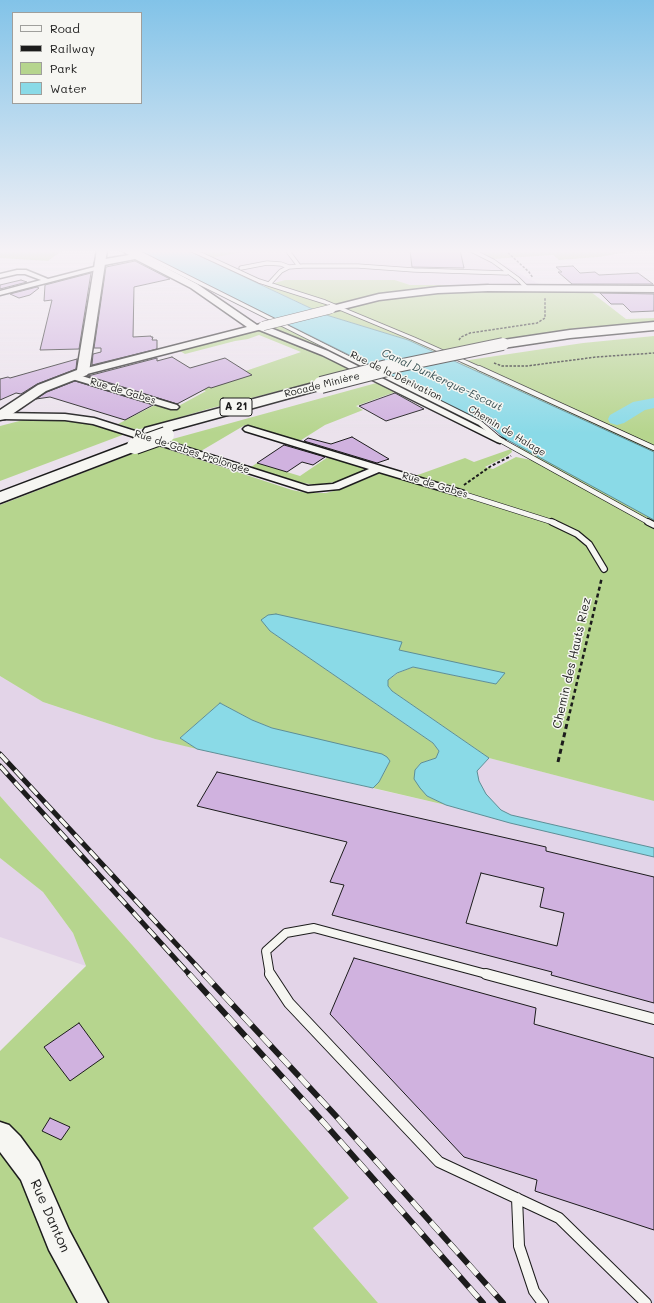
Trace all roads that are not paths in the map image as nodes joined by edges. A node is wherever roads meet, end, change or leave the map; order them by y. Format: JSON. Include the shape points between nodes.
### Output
{"nodes":[{"id":1,"x":90,"y":311,"type":"edge"},
{"id":2,"x":233,"y":311,"type":"edge"},
{"id":3,"x":253,"y":311,"type":"edge"},
{"id":4,"x":323,"y":311,"type":"edge"},
{"id":5,"x":341,"y":311,"type":"edge"},
{"id":6,"x":654,"y":326,"type":"edge"},
{"id":7,"x":259,"y":327,"type":"junction"},
{"id":8,"x":654,"y":332,"type":"edge"},
{"id":9,"x":507,"y":347,"type":"junction"},
{"id":10,"x":78,"y":374,"type":"junction"},
{"id":11,"x":174,"y":406,"type":"dead end"},
{"id":12,"x":0,"y":416,"type":"edge"},
{"id":13,"x":248,"y":429,"type":"dead end"},
{"id":14,"x":500,"y":440,"type":"junction"},
{"id":15,"x":130,"y":443,"type":"junction"},
{"id":16,"x":654,"y":448,"type":"edge"},
{"id":17,"x":379,"y":468,"type":"junction"},
{"id":18,"x":0,"y":488,"type":"edge"},
{"id":19,"x":458,"y":492,"type":"joint"},
{"id":20,"x":0,"y":498,"type":"edge"},
{"id":21,"x":654,"y":525,"type":"edge"},
{"id":22,"x":604,"y":569,"type":"road end"},
{"id":23,"x":654,"y":1020,"type":"edge"},
{"id":24,"x":0,"y":1134,"type":"edge"},
{"id":25,"x":517,"y":1198,"type":"junction"},
{"id":26,"x":94,"y":1303,"type":"edge"},
{"id":27,"x":543,"y":1303,"type":"edge"},
{"id":28,"x":646,"y":1303,"type":"edge"}],
"edges":[{"from":1,"to":10,"type":"main road"},
{"from":2,"to":7,"type":"street"},
{"from":3,"to":14,"type":"lane","name":"Chemin de Halage","via":[[480,423]]},
{"from":4,"to":7,"type":"street","bridge":true},
{"from":5,"to":16,"type":"lane","via":[[414,339]]},
{"from":6,"to":9,"type":"highway","name":"Rocade Minière","number":"A 21","via":[[570,334]]},
{"from":7,"to":10,"type":"street"},
{"from":7,"to":14,"type":"street","name":"Rue de la Dérivation","via":[[329,355]]},
{"from":8,"to":9,"type":"highway","name":"Rocade Minière","number":"A 21"},
{"from":9,"to":15,"type":"highway","name":"Rocade Minière","number":"A 21","bridge":true,"via":[[325,387]]},
{"from":10,"to":11,"type":"street","name":"Rue de Gabes"},
{"from":10,"to":12,"type":"main road","via":[[38,391]]},
{"from":12,"to":17,"type":"street","name":"Rue de Gabes Prolongée","via":[[65,417],[94,421],[308,488],[335,487]]},
{"from":13,"to":17,"type":"street","name":"Rue de Gabes"},
{"from":14,"to":21,"type":"lane","name":"Chemin de Halage"},
{"from":15,"to":18,"type":"highway","number":"A 21"},
{"from":15,"to":20,"type":"highway","number":"A 21"},
{"from":17,"to":19,"type":"street","name":"Rue de Gabes"},
{"from":19,"to":22,"type":"lane","name":"Rue de Gabes","via":[[563,526],[589,544]]},
{"from":23,"to":25,"type":"lane","via":[[314,928],[286,933],[266,951],[269,973],[289,1003],[439,1162]]},
{"from":24,"to":26,"type":"street","name":"Rue Danton","via":[[30,1171],[59,1240]]},
{"from":25,"to":27,"type":"lane","via":[[519,1246],[534,1291]]},
{"from":25,"to":28,"type":"lane","via":[[559,1218]]}]}
